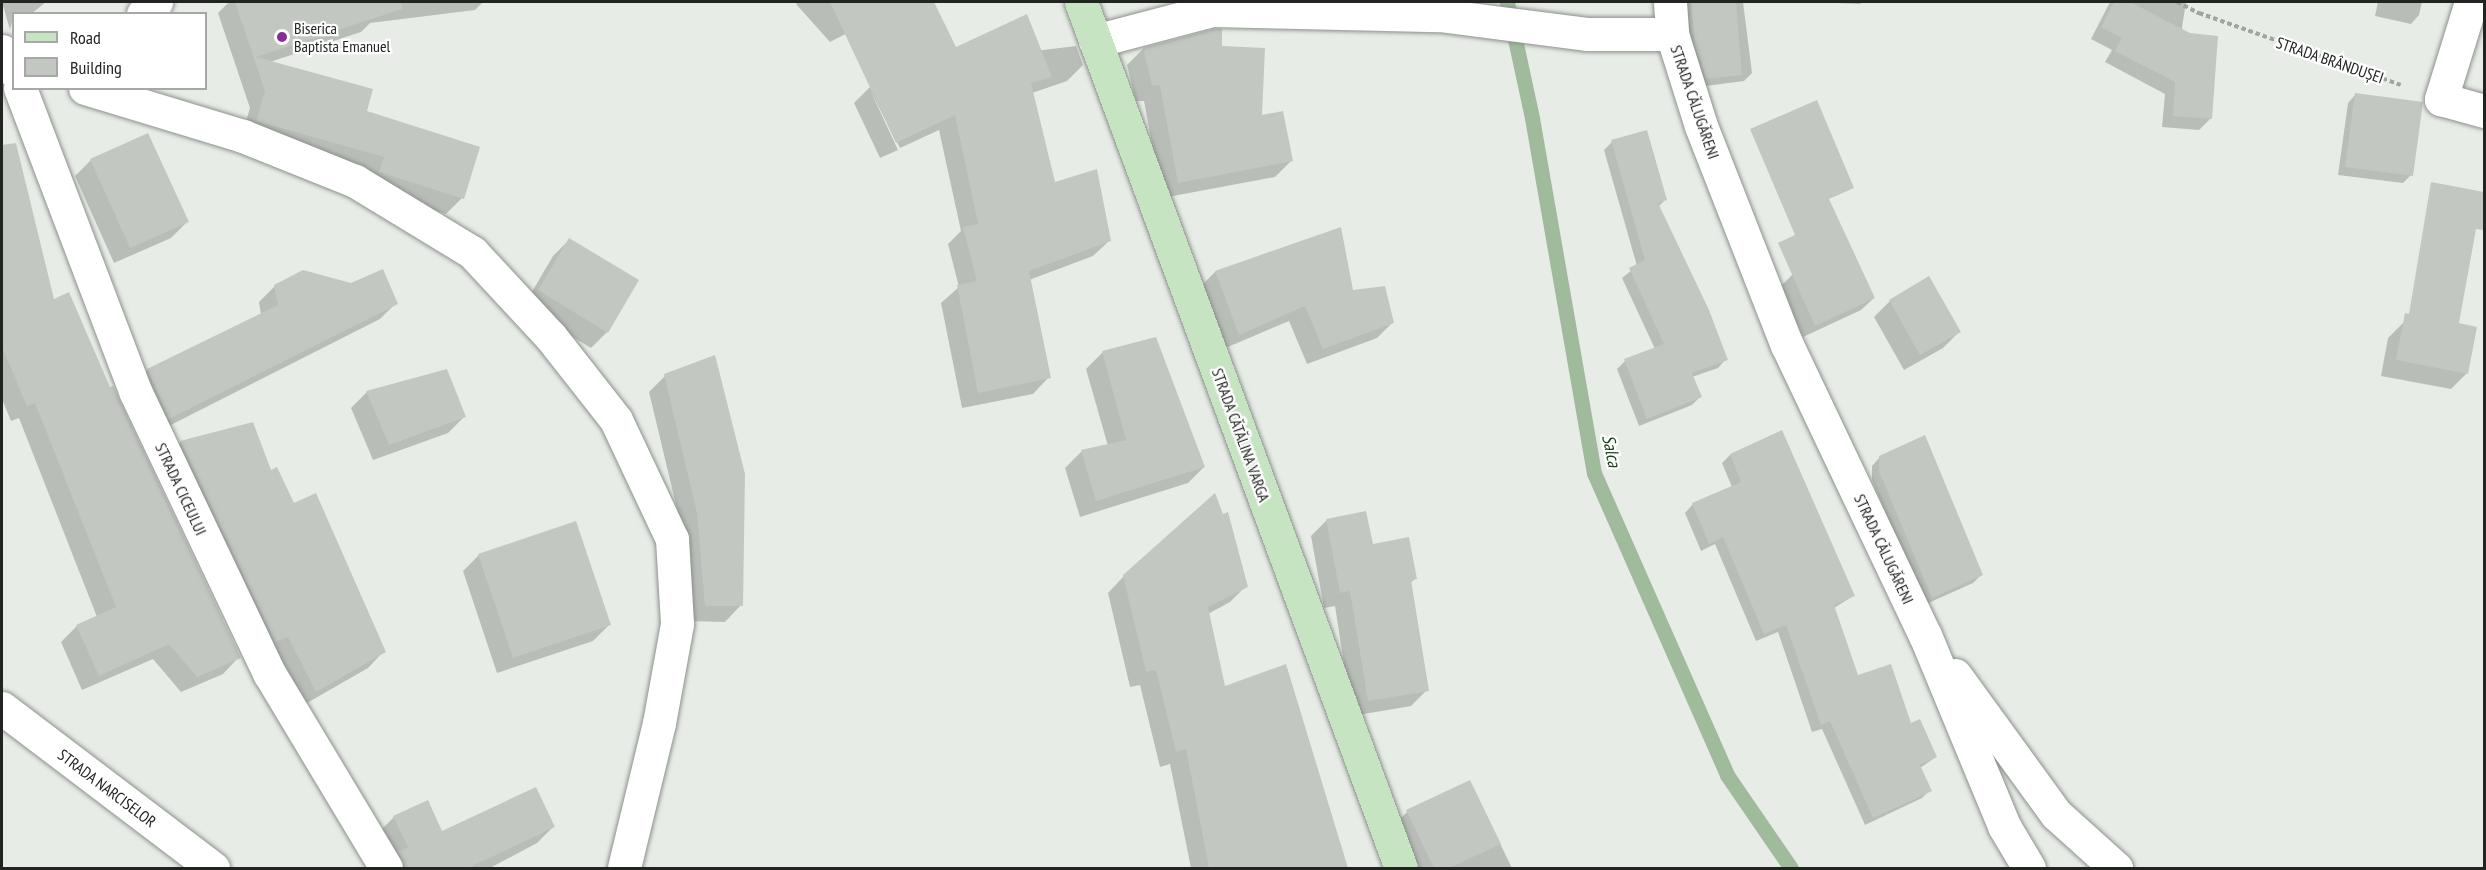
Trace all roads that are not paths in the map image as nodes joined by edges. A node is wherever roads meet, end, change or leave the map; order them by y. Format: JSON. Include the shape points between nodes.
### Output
{"nodes":[{"id":1,"x":156,"y":2,"type":"edge"},
{"id":2,"x":1081,"y":2,"type":"edge"},
{"id":3,"x":1670,"y":2,"type":"edge"},
{"id":4,"x":2471,"y":2,"type":"edge"},
{"id":5,"x":144,"y":12,"type":"edge"},
{"id":6,"x":1672,"y":34,"type":"junction"},
{"id":7,"x":1095,"y":41,"type":"junction"},
{"id":8,"x":21,"y":90,"type":"edge"},
{"id":9,"x":93,"y":90,"type":"edge"},
{"id":10,"x":2484,"y":111,"type":"edge"},
{"id":11,"x":1925,"y":635,"type":"junction"},
{"id":12,"x":2,"y":708,"type":"edge"},
{"id":13,"x":213,"y":868,"type":"edge"},
{"id":14,"x":386,"y":868,"type":"edge"},
{"id":15,"x":624,"y":868,"type":"edge"},
{"id":16,"x":1401,"y":868,"type":"edge"},
{"id":17,"x":2029,"y":868,"type":"edge"},
{"id":18,"x":2116,"y":868,"type":"edge"}],
"edges":[{"from":1,"to":5,"type":"street"},
{"from":2,"to":7,"type":"main road","name":"STRADA CĂTĂLINA VARGA"},
{"from":3,"to":6,"type":"street"},
{"from":4,"to":10,"type":"street","via":[[2441,99]]},
{"from":6,"to":7,"type":"street","name":"STRADA CĂLUGĂRENI","via":[[1588,34],[1439,15],[1212,10]]},
{"from":6,"to":11,"type":"street","name":"STRADA CĂLUGĂRENI","via":[[1701,126],[1787,345]]},
{"from":7,"to":16,"type":"main road","name":"STRADA CĂTĂLINA VARGA"},
{"from":8,"to":14,"type":"street","name":"STRADA CICEULUI","via":[[136,393],[268,673]]},
{"from":9,"to":15,"type":"street","via":[[243,136],[355,181],[472,252],[550,337],[616,420],[672,539],[677,624],[659,723]]},
{"from":11,"to":17,"type":"street","name":"STRADA CĂLUGĂRENI","via":[[2004,826]]},
{"from":11,"to":18,"type":"street","name":"STRADA CĂLUGĂRENI","via":[[2056,814]]},
{"from":12,"to":13,"type":"street","name":"STRADA NARCISELOR"}]}
